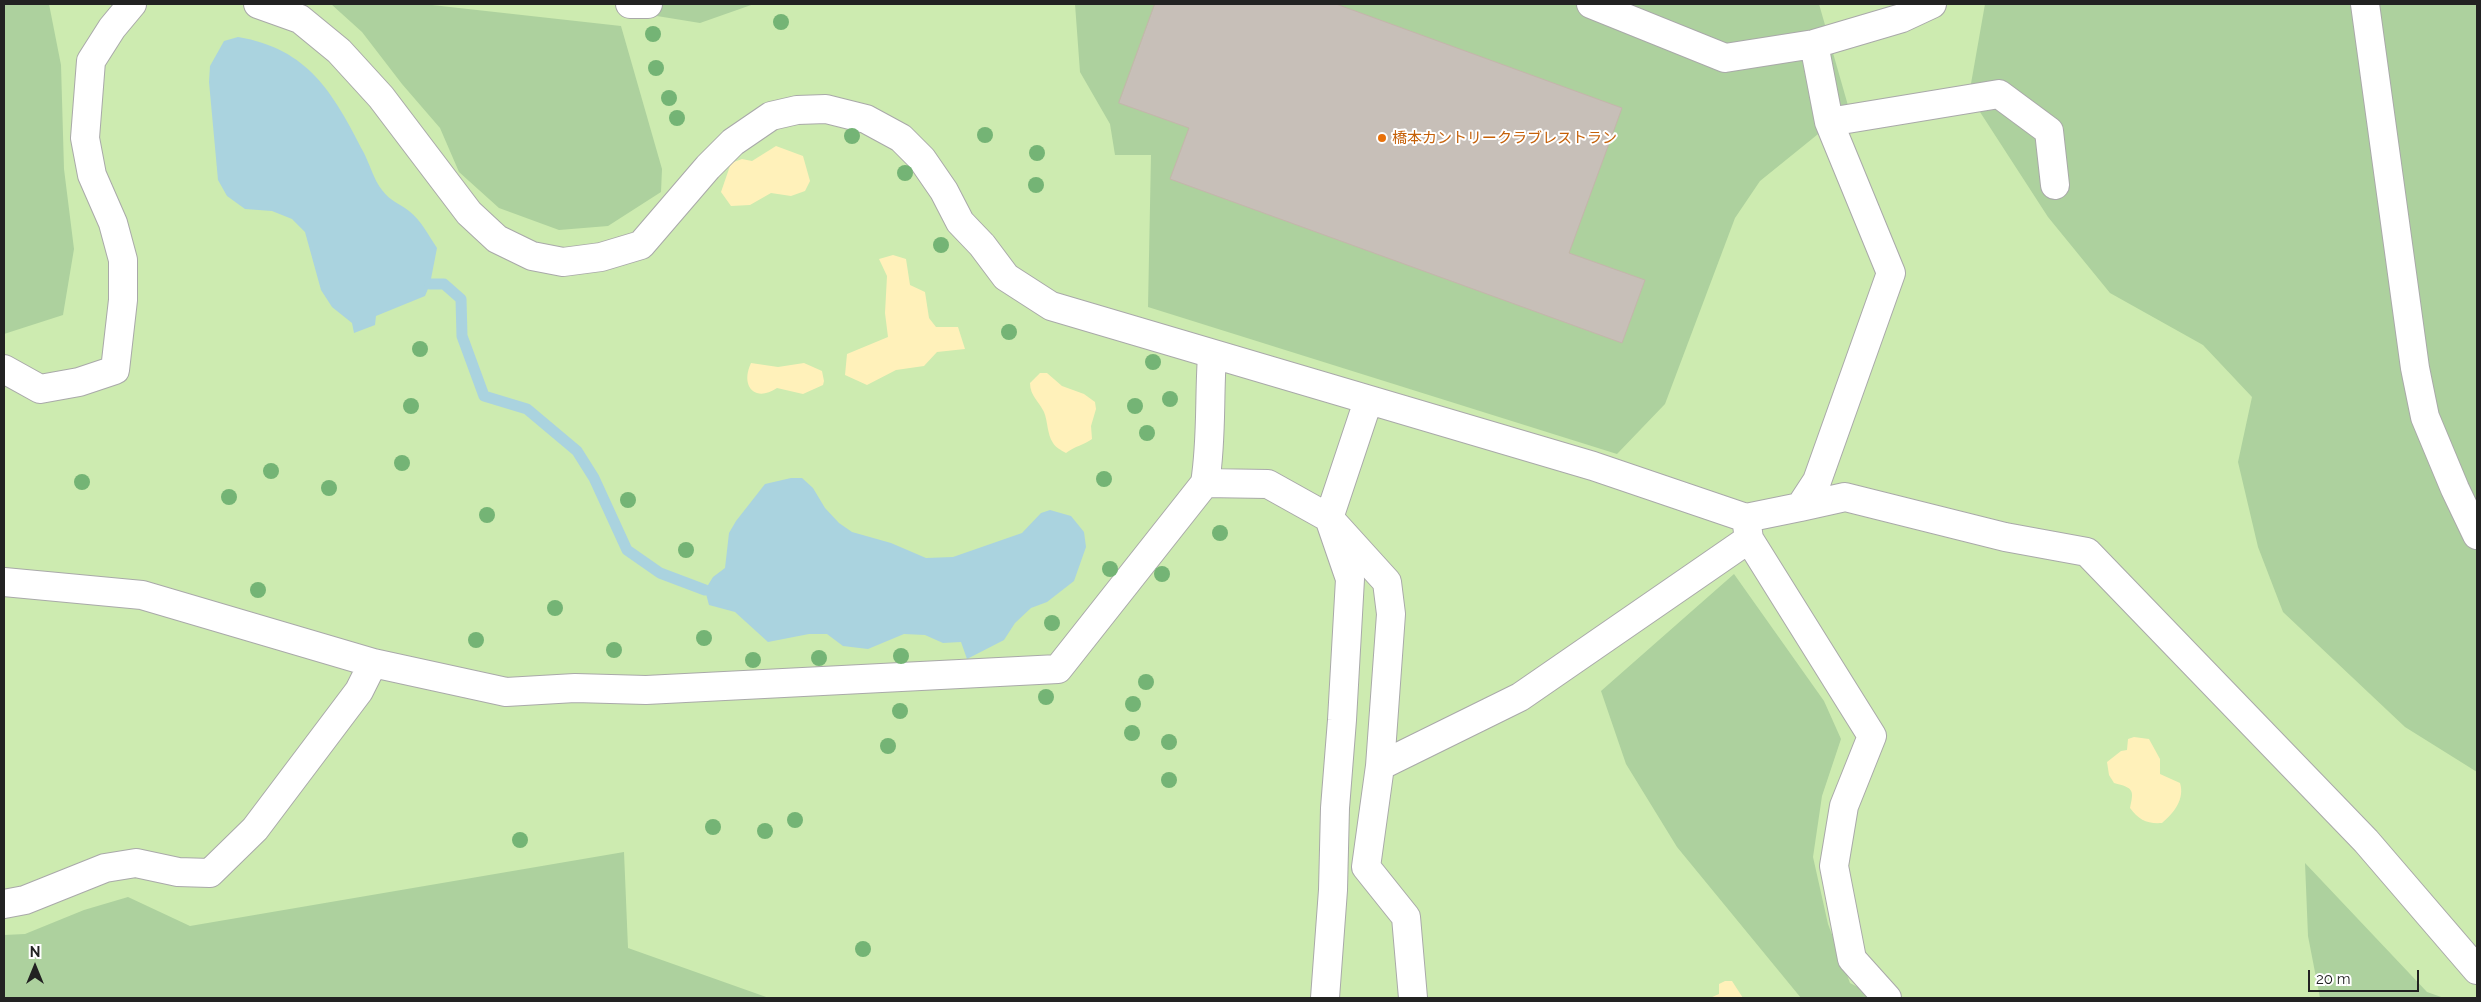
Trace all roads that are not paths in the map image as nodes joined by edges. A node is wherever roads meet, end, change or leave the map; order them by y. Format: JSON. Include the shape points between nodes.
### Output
{"nodes":[{"id":1,"x":132,"y":4,"type":"edge"},
{"id":2,"x":258,"y":4,"type":"edge"},
{"id":3,"x":630,"y":4,"type":"edge"},
{"id":4,"x":648,"y":4,"type":"edge"},
{"id":5,"x":1591,"y":4,"type":"edge"},
{"id":6,"x":1932,"y":4,"type":"edge"},
{"id":7,"x":2365,"y":4,"type":"edge"},
{"id":8,"x":1814,"y":44,"type":"junction"},
{"id":9,"x":1829,"y":122,"type":"junction"},
{"id":10,"x":2055,"y":185,"type":"dead end"},
{"id":11,"x":1212,"y":356,"type":"junction"},
{"id":12,"x":6,"y":368,"type":"edge"},
{"id":13,"x":1368,"y":400,"type":"junction"},
{"id":14,"x":1205,"y":483,"type":"junction"},
{"id":15,"x":1800,"y":507,"type":"junction"},
{"id":16,"x":1329,"y":518,"type":"junction"},
{"id":17,"x":1747,"y":529,"type":"junction"},
{"id":18,"x":2477,"y":535,"type":"edge"},
{"id":19,"x":4,"y":582,"type":"edge"},
{"id":20,"x":373,"y":663,"type":"junction"},
{"id":21,"x":1380,"y":766,"type":"junction"},
{"id":22,"x":4,"y":904,"type":"edge"},
{"id":23,"x":2477,"y":970,"type":"edge"},
{"id":24,"x":1325,"y":998,"type":"edge"},
{"id":25,"x":1413,"y":998,"type":"edge"},
{"id":26,"x":1887,"y":998,"type":"edge"}],
"edges":[{"from":1,"to":12,"type":"street","via":[[91,61],[85,138],[92,175],[113,223],[123,260],[123,300],[115,370],[79,382],[40,389]]},
{"from":2,"to":11,"type":"street","via":[[300,20],[339,51],[380,97],[470,213],[497,239],[532,256],[563,262],[601,258],[641,245],[733,142],[771,116],[797,110],[826,109],[866,119],[901,138],[922,159],[960,222],[982,244],[1006,277],[1051,306]]},
{"from":3,"to":4,"type":"street"},
{"from":5,"to":8,"type":"street","via":[[1726,58]]},
{"from":6,"to":8,"type":"street","via":[[1902,18]]},
{"from":7,"to":18,"type":"street","via":[[2423,407]]},
{"from":8,"to":9,"type":"street"},
{"from":9,"to":10,"type":"street","via":[[1999,94],[2049,131]]},
{"from":9,"to":15,"type":"street","via":[[1891,273],[1816,481]]},
{"from":11,"to":13,"type":"street"},
{"from":11,"to":14,"type":"street","via":[[1208,400],[1210,449]]},
{"from":13,"to":16,"type":"street"},
{"from":13,"to":17,"type":"street","via":[[1593,466]]},
{"from":14,"to":16,"type":"street","via":[[1268,484]]},
{"from":14,"to":20,"type":"street","via":[[1058,669],[646,690],[575,688],[506,692]]},
{"from":15,"to":17,"type":"street"},
{"from":15,"to":23,"type":"street","via":[[1845,497],[2005,537],[2086,552],[2366,841]]},
{"from":16,"to":21,"type":"street","via":[[1387,582],[1391,614]]},
{"from":16,"to":24,"type":"street","via":[[1350,579]]},
{"from":17,"to":21,"type":"street","via":[[1520,697]]},
{"from":17,"to":26,"type":"street","via":[[1872,736],[1844,806],[1834,866],[1852,958]]},
{"from":19,"to":20,"type":"street","via":[[142,595]]},
{"from":20,"to":22,"type":"street","via":[[359,691],[255,829],[210,873],[178,872],[136,863],[105,868],[25,900]]},
{"from":21,"to":25,"type":"street","via":[[1366,867],[1406,917]]}]}
